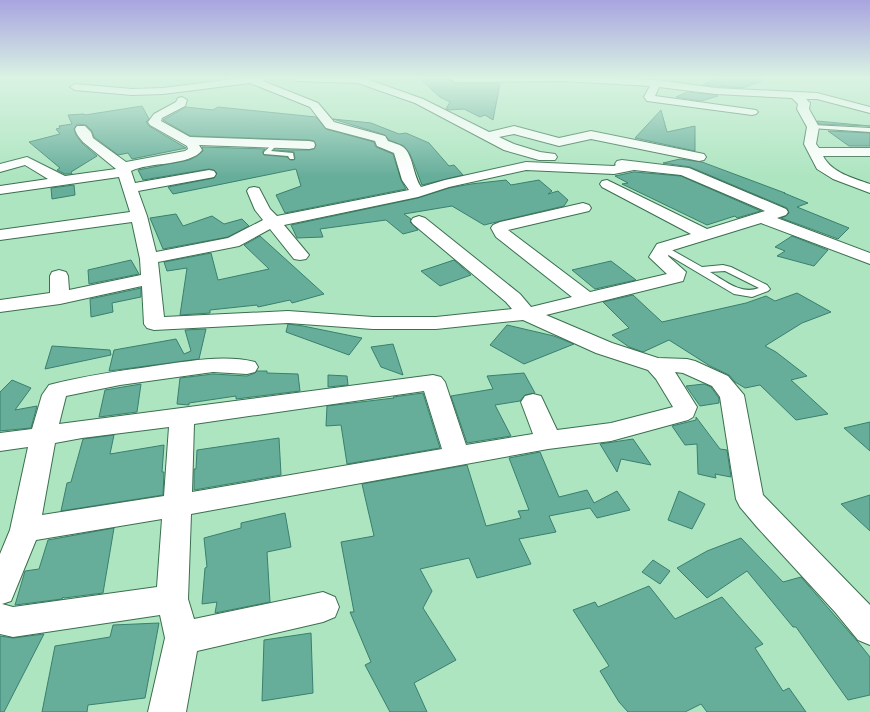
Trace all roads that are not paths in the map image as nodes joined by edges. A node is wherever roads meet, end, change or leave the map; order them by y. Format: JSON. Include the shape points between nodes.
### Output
{"nodes":[{"id":1,"x":167,"y":111,"type":"edge"},
{"id":2,"x":319,"y":111,"type":"edge"},
{"id":3,"x":439,"y":111,"type":"edge"},
{"id":4,"x":746,"y":111,"type":"edge"},
{"id":5,"x":804,"y":111,"type":"edge"},
{"id":6,"x":752,"y":112,"type":"dead end"},
{"id":7,"x":813,"y":127,"type":"junction"},
{"id":8,"x":81,"y":129,"type":"dead end"},
{"id":9,"x":870,"y":130,"type":"edge"},
{"id":10,"x":488,"y":136,"type":"junction"},
{"id":11,"x":186,"y":141,"type":"junction"},
{"id":12,"x":275,"y":144,"type":"junction"},
{"id":13,"x":309,"y":145,"type":"dead end"},
{"id":14,"x":816,"y":152,"type":"junction"},
{"id":15,"x":870,"y":152,"type":"edge"},
{"id":16,"x":699,"y":157,"type":"dead end"},
{"id":17,"x":292,"y":158,"type":"dead end"},
{"id":18,"x":636,"y":165,"type":"junction"},
{"id":19,"x":0,"y":168,"type":"edge"},
{"id":20,"x":124,"y":170,"type":"junction"},
{"id":21,"x":209,"y":174,"type":"dead end"},
{"id":22,"x":63,"y":181,"type":"junction"},
{"id":23,"x":607,"y":184,"type":"dead end"},
{"id":24,"x":129,"y":188,"type":"junction"},
{"id":25,"x":869,"y":188,"type":"edge"},
{"id":26,"x":0,"y":190,"type":"edge"},
{"id":27,"x":254,"y":190,"type":"dead end"},
{"id":28,"x":418,"y":193,"type":"junction"},
{"id":29,"x":583,"y":208,"type":"dead end"},
{"id":30,"x":139,"y":216,"type":"junction"},
{"id":31,"x":762,"y":218,"type":"junction"},
{"id":32,"x":419,"y":221,"type":"dead end"},
{"id":33,"x":272,"y":222,"type":"junction"},
{"id":34,"x":0,"y":235,"type":"edge"},
{"id":35,"x":705,"y":235,"type":"junction"},
{"id":36,"x":663,"y":248,"type":"junction"},
{"id":37,"x":300,"y":255,"type":"dead end"},
{"id":38,"x":870,"y":258,"type":"edge"},
{"id":39,"x":149,"y":259,"type":"junction"},
{"id":40,"x":700,"y":270,"type":"junction"},
{"id":41,"x":59,"y":276,"type":"dead end"},
{"id":42,"x":151,"y":278,"type":"junction"},
{"id":43,"x":60,"y":298,"type":"junction"},
{"id":44,"x":587,"y":299,"type":"junction"},
{"id":45,"x":0,"y":306,"type":"edge"},
{"id":46,"x":526,"y":314,"type":"junction"},
{"id":47,"x":656,"y":365,"type":"junction"},
{"id":48,"x":247,"y":367,"type":"dead end"},
{"id":49,"x":533,"y":402,"type":"dead end"},
{"id":50,"x":182,"y":417,"type":"junction"},
{"id":51,"x":43,"y":436,"type":"junction"},
{"id":52,"x":548,"y":440,"type":"junction"},
{"id":53,"x":0,"y":442,"type":"edge"},
{"id":54,"x":457,"y":456,"type":"junction"},
{"id":55,"x":178,"y":505,"type":"junction"},
{"id":56,"x":25,"y":530,"type":"junction"},
{"id":57,"x":0,"y":591,"type":"edge"},
{"id":58,"x":172,"y":598,"type":"junction"},
{"id":59,"x":323,"y":607,"type":"dead end"},
{"id":60,"x":0,"y":619,"type":"edge"},
{"id":61,"x":870,"y":629,"type":"edge"},
{"id":62,"x":182,"y":638,"type":"junction"},
{"id":63,"x":167,"y":712,"type":"edge"}],
"edges":[{"from":1,"to":11,"type":"street","via":[[158,116],[154,122]]},
{"from":2,"to":28,"type":"street","via":[[330,125],[380,138],[382,143],[398,150],[403,156],[409,180]]},
{"from":3,"to":10,"type":"street"},
{"from":4,"to":6,"type":"street"},
{"from":5,"to":7,"type":"street"},
{"from":7,"to":9,"type":"lane"},
{"from":7,"to":14,"type":"street","via":[[810,144]]},
{"from":8,"to":20,"type":"street","via":[[92,144]]},
{"from":10,"to":16,"type":"street","via":[[514,130],[559,142],[591,135]]},
{"from":10,"to":18,"type":"street","via":[[509,147],[539,156]]},
{"from":11,"to":12,"type":"street"},
{"from":11,"to":20,"type":"street","via":[[194,148],[189,154],[141,163]]},
{"from":12,"to":13,"type":"street"},
{"from":12,"to":17,"type":"lane","via":[[266,153],[291,154]]},
{"from":14,"to":15,"type":"street"},
{"from":14,"to":25,"type":"street","via":[[825,169]]},
{"from":18,"to":28,"type":"street","via":[[614,170],[526,166],[445,184]]},
{"from":18,"to":31,"type":"street","via":[[684,171],[780,212]]},
{"from":19,"to":22,"type":"street","via":[[27,161]]},
{"from":20,"to":22,"type":"street"},
{"from":20,"to":24,"type":"street"},
{"from":21,"to":24,"type":"street"},
{"from":22,"to":26,"type":"street"},
{"from":23,"to":35,"type":"street"},
{"from":24,"to":30,"type":"street"},
{"from":27,"to":33,"type":"street"},
{"from":28,"to":33,"type":"street"},
{"from":29,"to":44,"type":"street","via":[[499,228],[502,233]]},
{"from":30,"to":34,"type":"street"},
{"from":30,"to":39,"type":"street"},
{"from":31,"to":35,"type":"street"},
{"from":31,"to":38,"type":"street"},
{"from":32,"to":46,"type":"street","via":[[513,298]]},
{"from":33,"to":37,"type":"street"},
{"from":33,"to":39,"type":"street","via":[[233,242]]},
{"from":35,"to":36,"type":"street"},
{"from":36,"to":40,"type":"lane"},
{"from":36,"to":44,"type":"street","via":[[658,257],[677,272],[676,277]]},
{"from":39,"to":42,"type":"street"},
{"from":40,"to":40,"type":"lane","via":[[737,292],[752,294],[765,289],[728,269]]},
{"from":41,"to":43,"type":"street"},
{"from":42,"to":43,"type":"street"},
{"from":42,"to":46,"type":"street","via":[[154,324],[288,317],[373,323],[436,323]]},
{"from":43,"to":45,"type":"street"},
{"from":44,"to":46,"type":"street"},
{"from":46,"to":47,"type":"street","via":[[604,348]]},
{"from":47,"to":52,"type":"street","via":[[682,402],[684,411],[611,432]]},
{"from":47,"to":61,"type":"street","via":[[687,366],[720,381],[732,395],[750,499]]},
{"from":48,"to":51,"type":"street","via":[[213,365],[58,390],[54,395]]},
{"from":49,"to":52,"type":"street"},
{"from":50,"to":51,"type":"street"},
{"from":50,"to":54,"type":"street","via":[[433,382]]},
{"from":50,"to":55,"type":"street"},
{"from":51,"to":53,"type":"street"},
{"from":51,"to":56,"type":"street"},
{"from":52,"to":54,"type":"street"},
{"from":54,"to":55,"type":"street"},
{"from":55,"to":56,"type":"street"},
{"from":55,"to":58,"type":"street"},
{"from":56,"to":57,"type":"street"},
{"from":58,"to":60,"type":"street","via":[[13,622]]},
{"from":58,"to":62,"type":"street"},
{"from":59,"to":62,"type":"street"},
{"from":62,"to":63,"type":"street"}]}
